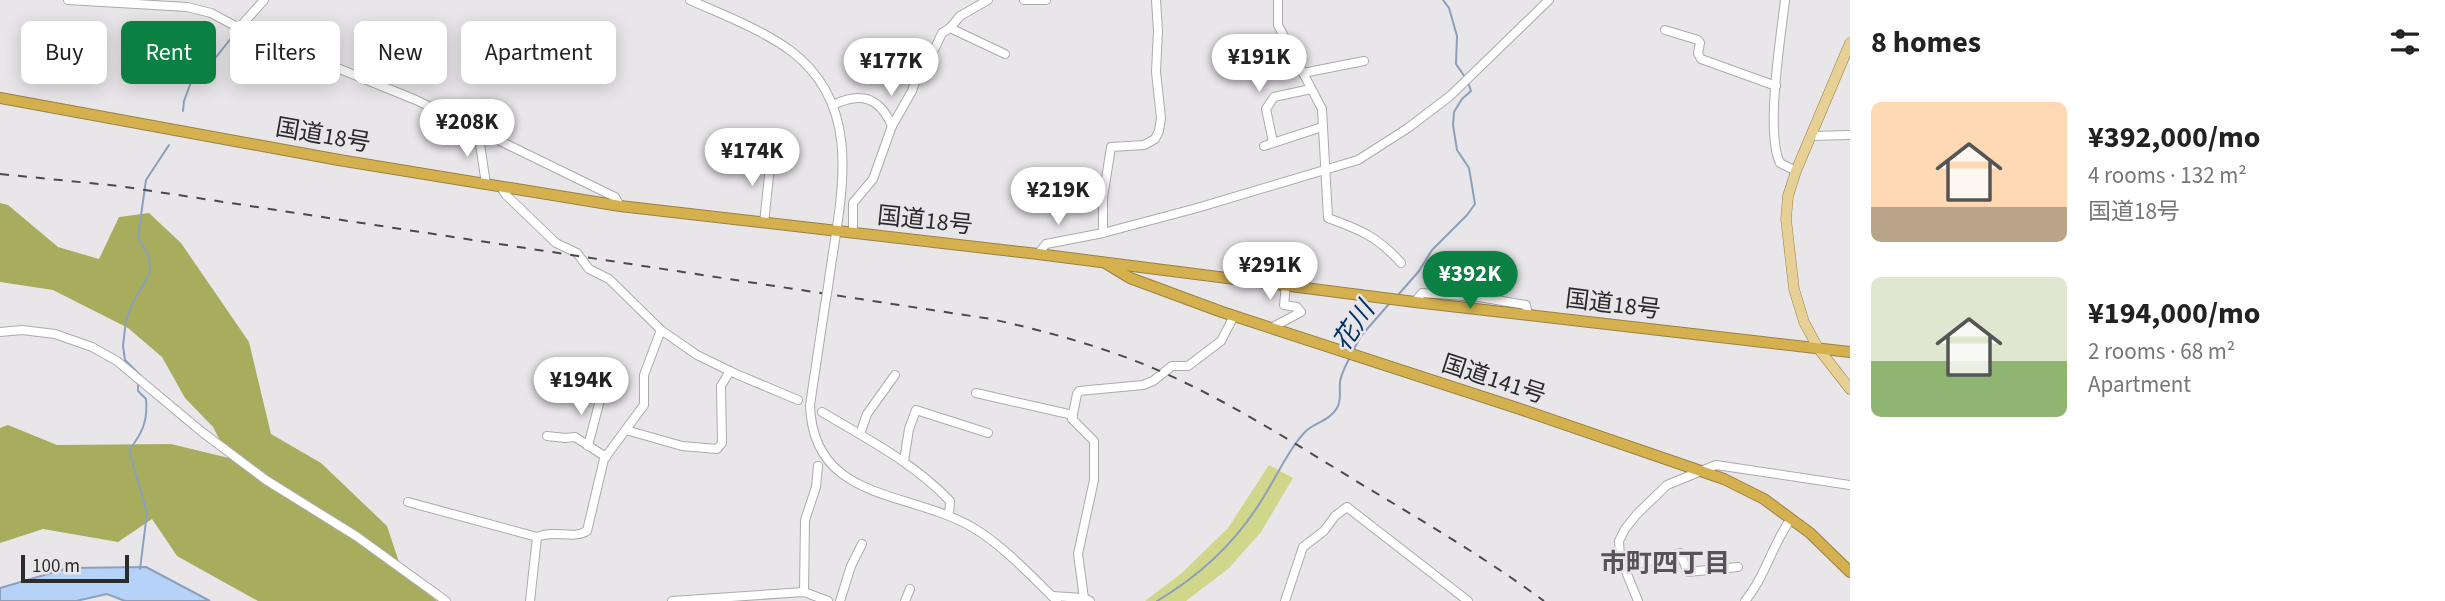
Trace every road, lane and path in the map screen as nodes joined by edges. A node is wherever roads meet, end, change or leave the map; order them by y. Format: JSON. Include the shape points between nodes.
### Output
{"nodes":[{"id":1,"x":68,"y":0,"type":"edge"},
{"id":2,"x":264,"y":0,"type":"edge"},
{"id":3,"x":690,"y":0,"type":"edge"},
{"id":4,"x":988,"y":0,"type":"edge"},
{"id":5,"x":1024,"y":0,"type":"edge"},
{"id":6,"x":1046,"y":0,"type":"edge"},
{"id":7,"x":1156,"y":0,"type":"edge"},
{"id":8,"x":1278,"y":0,"type":"edge"},
{"id":9,"x":1549,"y":0,"type":"edge"},
{"id":10,"x":1785,"y":0,"type":"edge"},
{"id":11,"x":188,"y":4,"type":"edge"},
{"id":12,"x":710,"y":5,"type":"edge"},
{"id":13,"x":245,"y":21,"type":"edge"},
{"id":14,"x":230,"y":23,"type":"edge"},
{"id":15,"x":950,"y":28,"type":"junction"},
{"id":16,"x":1665,"y":30,"type":"dead end"},
{"id":17,"x":1850,"y":43,"type":"edge"},
{"id":18,"x":1005,"y":54,"type":"dead end"},
{"id":19,"x":1363,"y":61,"type":"dead end"},
{"id":20,"x":340,"y":69,"type":"edge"},
{"id":21,"x":1303,"y":74,"type":"junction"},
{"id":22,"x":1776,"y":86,"type":"junction"},
{"id":23,"x":1311,"y":89,"type":"junction"},
{"id":24,"x":0,"y":98,"type":"edge"},
{"id":25,"x":833,"y":105,"type":"junction"},
{"id":26,"x":892,"y":126,"type":"junction"},
{"id":27,"x":1322,"y":127,"type":"junction"},
{"id":28,"x":478,"y":131,"type":"junction"},
{"id":29,"x":1850,"y":135,"type":"edge"},
{"id":30,"x":1811,"y":136,"type":"junction"},
{"id":31,"x":771,"y":157,"type":"dead end"},
{"id":32,"x":1796,"y":171,"type":"junction"},
{"id":33,"x":1324,"y":172,"type":"junction"},
{"id":34,"x":486,"y":184,"type":"junction"},
{"id":35,"x":500,"y":186,"type":"junction"},
{"id":36,"x":620,"y":206,"type":"junction"},
{"id":37,"x":764,"y":223,"type":"junction"},
{"id":38,"x":835,"y":232,"type":"junction"},
{"id":39,"x":853,"y":233,"type":"junction"},
{"id":40,"x":1103,"y":233,"type":"junction"},
{"id":41,"x":1038,"y":254,"type":"junction"},
{"id":42,"x":1105,"y":263,"type":"junction"},
{"id":43,"x":1401,"y":264,"type":"dead end"},
{"id":44,"x":1151,"y":268,"type":"junction"},
{"id":45,"x":1144,"y":284,"type":"junction"},
{"id":46,"x":1286,"y":285,"type":"junction"},
{"id":47,"x":1234,"y":316,"type":"junction"},
{"id":48,"x":1271,"y":328,"type":"junction"},
{"id":49,"x":661,"y":330,"type":"junction"},
{"id":50,"x":0,"y":332,"type":"edge"},
{"id":51,"x":1818,"y":348,"type":"junction"},
{"id":52,"x":1850,"y":352,"type":"edge"},
{"id":53,"x":730,"y":371,"type":"junction"},
{"id":54,"x":895,"y":375,"type":"dead end"},
{"id":55,"x":1850,"y":389,"type":"edge"},
{"id":56,"x":976,"y":393,"type":"dead end"},
{"id":57,"x":601,"y":396,"type":"dead end"},
{"id":58,"x":799,"y":400,"type":"dead end"},
{"id":59,"x":822,"y":412,"type":"dead end"},
{"id":60,"x":1073,"y":415,"type":"junction"},
{"id":61,"x":626,"y":430,"type":"junction"},
{"id":62,"x":988,"y":433,"type":"dead end"},
{"id":63,"x":859,"y":434,"type":"junction"},
{"id":64,"x":547,"y":436,"type":"dead end"},
{"id":65,"x":588,"y":446,"type":"junction"},
{"id":66,"x":606,"y":457,"type":"junction"},
{"id":67,"x":904,"y":461,"type":"junction"},
{"id":68,"x":818,"y":466,"type":"dead end"},
{"id":69,"x":1701,"y":471,"type":"junction"},
{"id":70,"x":1850,"y":485,"type":"edge"},
{"id":71,"x":408,"y":502,"type":"dead end"},
{"id":72,"x":948,"y":515,"type":"junction"},
{"id":73,"x":1791,"y":519,"type":"junction"},
{"id":74,"x":537,"y":537,"type":"junction"},
{"id":75,"x":862,"y":544,"type":"dead end"},
{"id":76,"x":1625,"y":567,"type":"junction"},
{"id":77,"x":1738,"y":567,"type":"dead end"},
{"id":78,"x":1850,"y":572,"type":"edge"},
{"id":79,"x":910,"y":589,"type":"dead end"},
{"id":80,"x":804,"y":592,"type":"junction"},
{"id":81,"x":1054,"y":598,"type":"edge"},
{"id":82,"x":1087,"y":599,"type":"edge"},
{"id":83,"x":446,"y":601,"type":"edge"},
{"id":84,"x":530,"y":601,"type":"edge"},
{"id":85,"x":672,"y":601,"type":"edge"},
{"id":86,"x":828,"y":601,"type":"edge"},
{"id":87,"x":840,"y":601,"type":"edge"},
{"id":88,"x":905,"y":601,"type":"edge"},
{"id":89,"x":1285,"y":601,"type":"edge"},
{"id":90,"x":1468,"y":601,"type":"edge"},
{"id":91,"x":1638,"y":601,"type":"edge"},
{"id":92,"x":1745,"y":601,"type":"edge"}],
"edges":[{"from":1,"to":11,"type":"street"},
{"from":2,"to":13,"type":"street"},
{"from":3,"to":12,"type":"street"},
{"from":4,"to":15,"type":"street","via":[[960,16]]},
{"from":5,"to":6,"type":"street"},
{"from":7,"to":40,"type":"street","via":[[1159,131],[1144,145],[1111,148]]},
{"from":8,"to":21,"type":"street","via":[[1278,25]]},
{"from":9,"to":33,"type":"street","via":[[1450,96],[1358,160]]},
{"from":10,"to":22,"type":"street"},
{"from":11,"to":14,"type":"street"},
{"from":12,"to":25,"type":"street","via":[[792,52],[813,73]]},
{"from":15,"to":18,"type":"street"},
{"from":15,"to":26,"type":"street","via":[[920,67]]},
{"from":16,"to":22,"type":"street","via":[[1698,40],[1701,59]]},
{"from":17,"to":30,"type":"main road"},
{"from":19,"to":21,"type":"street"},
{"from":20,"to":28,"type":"street"},
{"from":21,"to":23,"type":"street"},
{"from":22,"to":32,"type":"street","via":[[1778,159]]},
{"from":23,"to":27,"type":"street","via":[[1322,109]]},
{"from":23,"to":27,"type":"street","via":[[1274,97],[1266,109],[1268,144]]},
{"from":24,"to":34,"type":"highway","name":"国道18号"},
{"from":25,"to":26,"type":"street","via":[[863,98],[886,113]]},
{"from":25,"to":38,"type":"street","via":[[843,146]]},
{"from":26,"to":39,"type":"street","via":[[873,178],[853,203]]},
{"from":27,"to":33,"type":"street"},
{"from":28,"to":34,"type":"street"},
{"from":28,"to":36,"type":"street","via":[[615,197]]},
{"from":29,"to":30,"type":"street"},
{"from":30,"to":32,"type":"main road"},
{"from":31,"to":37,"type":"street"},
{"from":32,"to":51,"type":"main road","via":[[1786,205],[1787,242],[1798,305]]},
{"from":33,"to":40,"type":"street"},
{"from":33,"to":43,"type":"street","via":[[1328,218],[1367,233]]},
{"from":34,"to":35,"type":"highway","name":"国道18号"},
{"from":35,"to":36,"type":"highway","name":"国道18号"},
{"from":35,"to":49,"type":"street","via":[[556,243],[577,253],[589,269],[609,279]]},
{"from":36,"to":37,"type":"highway","name":"国道18号"},
{"from":37,"to":38,"type":"highway","name":"国道18号"},
{"from":38,"to":39,"type":"highway","name":"国道18号"},
{"from":38,"to":72,"type":"street","bridge":true,"via":[[810,405],[813,431],[832,467],[857,484]]},
{"from":39,"to":41,"type":"highway","name":"国道18号"},
{"from":40,"to":41,"type":"street","via":[[1046,244]]},
{"from":41,"to":42,"type":"highway","name":"国道18号"},
{"from":42,"to":44,"type":"highway","name":"国道18号"},
{"from":42,"to":45,"type":"highway","name":"国道141号"},
{"from":44,"to":45,"type":"highway"},
{"from":44,"to":46,"type":"highway","name":"国道18号"},
{"from":45,"to":47,"type":"highway","name":"国道141号"},
{"from":46,"to":48,"type":"street","via":[[1284,305],[1301,312]]},
{"from":46,"to":51,"type":"highway","name":"国道18号"},
{"from":47,"to":48,"type":"highway","name":"国道141号"},
{"from":47,"to":60,"type":"street","via":[[1221,341],[1188,366],[1167,368],[1143,385],[1079,391]]},
{"from":48,"to":69,"type":"highway","name":"国道141号"},
{"from":49,"to":53,"type":"street"},
{"from":49,"to":61,"type":"street","via":[[645,375],[644,405]]},
{"from":50,"to":83,"type":"street","via":[[40,331],[72,339],[117,361],[266,480],[356,536]]},
{"from":51,"to":52,"type":"highway","name":"国道18号"},
{"from":51,"to":55,"type":"main road"},
{"from":53,"to":58,"type":"street"},
{"from":53,"to":61,"type":"street","via":[[721,386],[722,443],[717,449],[682,446]]},
{"from":54,"to":63,"type":"street","via":[[867,414]]},
{"from":56,"to":60,"type":"street"},
{"from":57,"to":65,"type":"street"},
{"from":59,"to":63,"type":"street"},
{"from":60,"to":82,"type":"street","via":[[1094,441],[1094,480],[1078,554]]},
{"from":61,"to":66,"type":"street"},
{"from":62,"to":67,"type":"street","via":[[916,410]]},
{"from":63,"to":67,"type":"street"},
{"from":64,"to":65,"type":"street","via":[[575,436]]},
{"from":65,"to":66,"type":"street"},
{"from":66,"to":74,"type":"street","via":[[587,531],[580,536],[548,533]]},
{"from":67,"to":72,"type":"street","via":[[950,501]]},
{"from":68,"to":80,"type":"street","via":[[806,520]]},
{"from":69,"to":70,"type":"street","via":[[1726,465]]},
{"from":69,"to":73,"type":"highway","name":"国道141号","via":[[1764,499]]},
{"from":69,"to":76,"type":"street","via":[[1667,485],[1625,529],[1619,541]]},
{"from":71,"to":74,"type":"street"},
{"from":72,"to":81,"type":"street","via":[[984,534]]},
{"from":73,"to":78,"type":"highway","name":"国道141号"},
{"from":73,"to":92,"type":"street"},
{"from":74,"to":84,"type":"street"},
{"from":75,"to":87,"type":"street"},
{"from":76,"to":77,"type":"street","via":[[1680,553],[1688,572]]},
{"from":76,"to":91,"type":"street"},
{"from":79,"to":88,"type":"street"},
{"from":80,"to":85,"type":"street"},
{"from":80,"to":86,"type":"street"},
{"from":81,"to":82,"type":"street"},
{"from":89,"to":90,"type":"street","via":[[1303,548],[1347,508]]}]}
